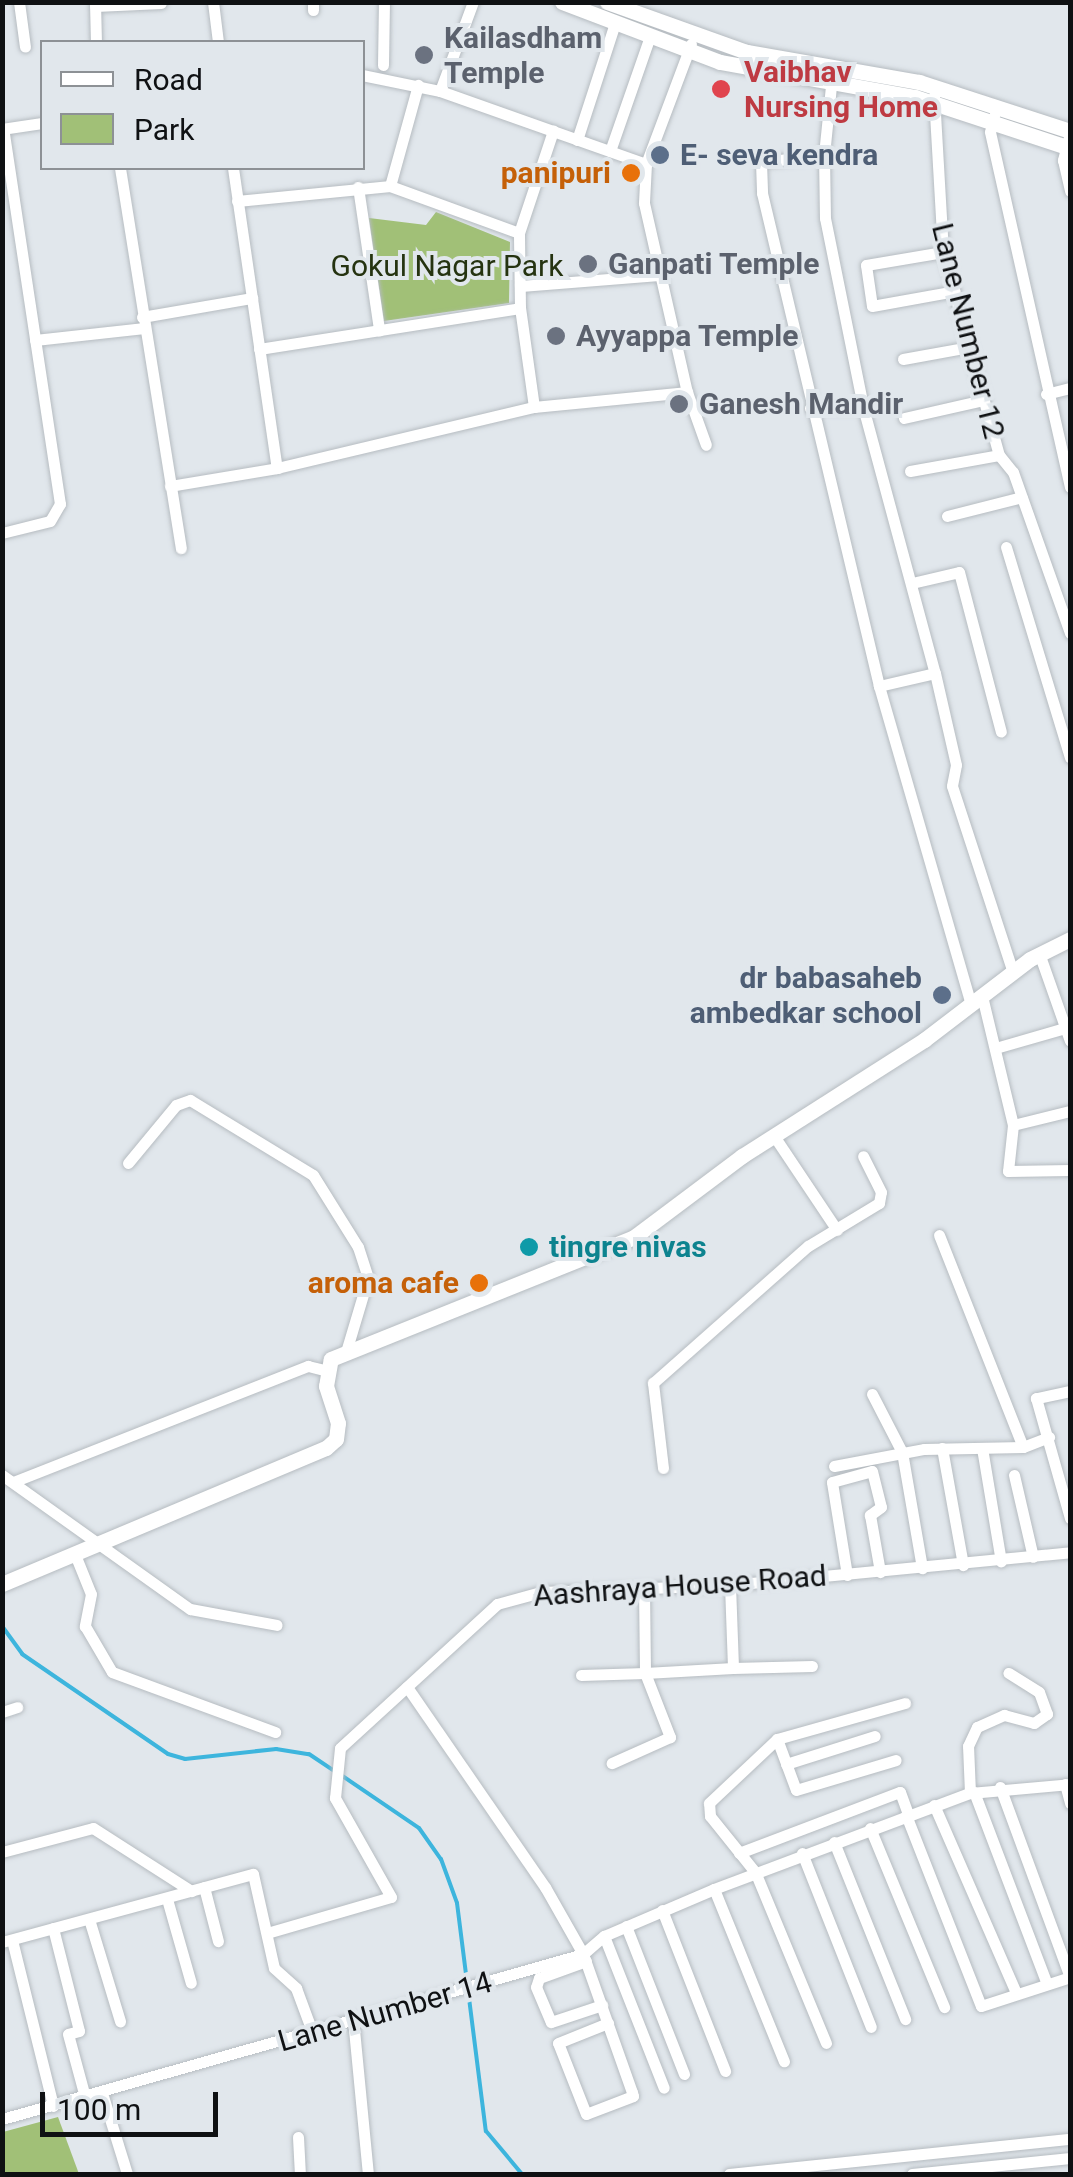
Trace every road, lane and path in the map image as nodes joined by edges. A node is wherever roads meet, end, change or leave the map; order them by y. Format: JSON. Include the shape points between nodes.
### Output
{"nodes":[{"id":1,"x":19,"y":2,"type":"edge"},
{"id":2,"x":214,"y":2,"type":"edge"},
{"id":3,"x":384,"y":2,"type":"edge"},
{"id":4,"x":473,"y":2,"type":"edge"},
{"id":5,"x":562,"y":2,"type":"edge"},
{"id":6,"x":607,"y":2,"type":"edge"},
{"id":7,"x":161,"y":3,"type":"edge"},
{"id":8,"x":95,"y":4,"type":"edge"},
{"id":9,"x":615,"y":23,"type":"junction"},
{"id":10,"x":650,"y":36,"type":"junction"},
{"id":11,"x":96,"y":40,"type":"edge"},
{"id":12,"x":218,"y":40,"type":"edge"},
{"id":13,"x":692,"y":43,"type":"junction"},
{"id":14,"x":25,"y":46,"type":"dead end"},
{"id":15,"x":384,"y":65,"type":"dead end"},
{"id":16,"x":832,"y":75,"type":"junction"},
{"id":17,"x":365,"y":76,"type":"edge"},
{"id":18,"x":886,"y":82,"type":"junction"},
{"id":19,"x":418,"y":85,"type":"junction"},
{"id":20,"x":935,"y":87,"type":"junction"},
{"id":21,"x":440,"y":91,"type":"junction"},
{"id":22,"x":934,"y":104,"type":"junction"},
{"id":23,"x":995,"y":115,"type":"junction"},
{"id":24,"x":40,"y":124,"type":"edge"},
{"id":25,"x":3,"y":129,"type":"edge"},
{"id":26,"x":552,"y":131,"type":"junction"},
{"id":27,"x":1069,"y":139,"type":"edge"},
{"id":28,"x":576,"y":140,"type":"junction"},
{"id":29,"x":610,"y":151,"type":"junction"},
{"id":30,"x":824,"y":155,"type":"junction"},
{"id":31,"x":646,"y":164,"type":"junction"},
{"id":32,"x":120,"y":170,"type":"edge"},
{"id":33,"x":233,"y":170,"type":"edge"},
{"id":34,"x":390,"y":186,"type":"junction"},
{"id":35,"x":358,"y":187,"type":"junction"},
{"id":36,"x":1070,"y":191,"type":"edge"},
{"id":37,"x":237,"y":202,"type":"junction"},
{"id":38,"x":519,"y":233,"type":"junction"},
{"id":39,"x":19,"y":234,"type":"junction"},
{"id":40,"x":2,"y":236,"type":"edge"},
{"id":41,"x":943,"y":252,"type":"junction"},
{"id":42,"x":660,"y":275,"type":"junction"},
{"id":43,"x":520,"y":286,"type":"junction"},
{"id":44,"x":954,"y":290,"type":"junction"},
{"id":45,"x":252,"y":298,"type":"junction"},
{"id":46,"x":520,"y":308,"type":"junction"},
{"id":47,"x":143,"y":322,"type":"junction"},
{"id":48,"x":379,"y":330,"type":"junction"},
{"id":49,"x":35,"y":340,"type":"junction"},
{"id":50,"x":970,"y":347,"type":"junction"},
{"id":51,"x":259,"y":349,"type":"junction"},
{"id":52,"x":903,"y":360,"type":"dead end"},
{"id":53,"x":1070,"y":388,"type":"edge"},
{"id":54,"x":687,"y":392,"type":"junction"},
{"id":55,"x":1046,"y":394,"type":"junction"},
{"id":56,"x":984,"y":400,"type":"junction"},
{"id":57,"x":534,"y":407,"type":"junction"},
{"id":58,"x":810,"y":408,"type":"junction"},
{"id":59,"x":863,"y":408,"type":"junction"},
{"id":60,"x":904,"y":418,"type":"dead end"},
{"id":61,"x":706,"y":444,"type":"dead end"},
{"id":62,"x":999,"y":455,"type":"junction"},
{"id":63,"x":277,"y":468,"type":"junction"},
{"id":64,"x":910,"y":471,"type":"dead end"},
{"id":65,"x":170,"y":486,"type":"junction"},
{"id":66,"x":1070,"y":488,"type":"edge"},
{"id":67,"x":1022,"y":498,"type":"junction"},
{"id":68,"x":947,"y":516,"type":"dead end"},
{"id":69,"x":2,"y":532,"type":"edge"},
{"id":70,"x":1006,"y":547,"type":"dead end"},
{"id":71,"x":180,"y":548,"type":"dead end"},
{"id":72,"x":912,"y":583,"type":"junction"},
{"id":73,"x":1070,"y":633,"type":"edge"},
{"id":74,"x":935,"y":673,"type":"junction"},
{"id":75,"x":878,"y":686,"type":"junction"},
{"id":76,"x":1000,"y":732,"type":"dead end"},
{"id":77,"x":1070,"y":757,"type":"edge"},
{"id":78,"x":1070,"y":939,"type":"edge"},
{"id":79,"x":1040,"y":953,"type":"junction"},
{"id":80,"x":1013,"y":973,"type":"junction"},
{"id":81,"x":976,"y":1000,"type":"junction"},
{"id":82,"x":1065,"y":1028,"type":"junction"},
{"id":83,"x":1070,"y":1041,"type":"edge"},
{"id":84,"x":999,"y":1047,"type":"junction"},
{"id":85,"x":1070,"y":1111,"type":"edge"},
{"id":86,"x":1013,"y":1125,"type":"junction"},
{"id":87,"x":774,"y":1136,"type":"junction"},
{"id":88,"x":862,"y":1156,"type":"dead end"},
{"id":89,"x":128,"y":1163,"type":"dead end"},
{"id":90,"x":1070,"y":1170,"type":"edge"},
{"id":91,"x":837,"y":1230,"type":"junction"},
{"id":92,"x":939,"y":1235,"type":"dead end"},
{"id":93,"x":346,"y":1352,"type":"junction"},
{"id":94,"x":324,"y":1370,"type":"junction"},
{"id":95,"x":1070,"y":1390,"type":"edge"},
{"id":96,"x":872,"y":1394,"type":"dead end"},
{"id":97,"x":1049,"y":1437,"type":"junction"},
{"id":98,"x":1023,"y":1447,"type":"junction"},
{"id":99,"x":942,"y":1448,"type":"junction"},
{"id":100,"x":982,"y":1448,"type":"junction"},
{"id":101,"x":902,"y":1452,"type":"junction"},
{"id":102,"x":834,"y":1466,"type":"dead end"},
{"id":103,"x":663,"y":1468,"type":"dead end"},
{"id":104,"x":1014,"y":1475,"type":"dead end"},
{"id":105,"x":8,"y":1479,"type":"edge"},
{"id":106,"x":1070,"y":1518,"type":"edge"},
{"id":107,"x":94,"y":1544,"type":"junction"},
{"id":108,"x":74,"y":1552,"type":"junction"},
{"id":109,"x":1070,"y":1552,"type":"edge"},
{"id":110,"x":1033,"y":1557,"type":"junction"},
{"id":111,"x":1002,"y":1561,"type":"junction"},
{"id":112,"x":963,"y":1564,"type":"junction"},
{"id":113,"x":922,"y":1568,"type":"junction"},
{"id":114,"x":880,"y":1572,"type":"junction"},
{"id":115,"x":847,"y":1575,"type":"junction"},
{"id":116,"x":2,"y":1584,"type":"edge"},
{"id":117,"x":730,"y":1585,"type":"junction"},
{"id":118,"x":644,"y":1588,"type":"junction"},
{"id":119,"x":276,"y":1625,"type":"dead end"},
{"id":120,"x":812,"y":1666,"type":"dead end"},
{"id":121,"x":732,"y":1668,"type":"junction"},
{"id":122,"x":645,"y":1673,"type":"junction"},
{"id":123,"x":1008,"y":1673,"type":"dead end"},
{"id":124,"x":581,"y":1675,"type":"dead end"},
{"id":125,"x":407,"y":1687,"type":"junction"},
{"id":126,"x":905,"y":1703,"type":"dead end"},
{"id":127,"x":17,"y":1707,"type":"dead end"},
{"id":128,"x":2,"y":1712,"type":"edge"},
{"id":129,"x":275,"y":1732,"type":"dead end"},
{"id":130,"x":874,"y":1736,"type":"dead end"},
{"id":131,"x":778,"y":1739,"type":"junction"},
{"id":132,"x":896,"y":1760,"type":"dead end"},
{"id":133,"x":612,"y":1764,"type":"dead end"},
{"id":134,"x":786,"y":1764,"type":"junction"},
{"id":135,"x":1068,"y":1784,"type":"edge"},
{"id":136,"x":1000,"y":1787,"type":"junction"},
{"id":137,"x":972,"y":1792,"type":"junction"},
{"id":138,"x":1070,"y":1802,"type":"edge"},
{"id":139,"x":934,"y":1805,"type":"junction"},
{"id":140,"x":907,"y":1815,"type":"junction"},
{"id":141,"x":870,"y":1828,"type":"junction"},
{"id":142,"x":834,"y":1842,"type":"junction"},
{"id":143,"x":2,"y":1852,"type":"edge"},
{"id":144,"x":739,"y":1853,"type":"junction"},
{"id":145,"x":802,"y":1853,"type":"junction"},
{"id":146,"x":755,"y":1872,"type":"junction"},
{"id":147,"x":714,"y":1888,"type":"junction"},
{"id":148,"x":197,"y":1889,"type":"junction"},
{"id":149,"x":168,"y":1898,"type":"junction"},
{"id":150,"x":662,"y":1910,"type":"junction"},
{"id":151,"x":89,"y":1918,"type":"junction"},
{"id":152,"x":626,"y":1926,"type":"junction"},
{"id":153,"x":52,"y":1928,"type":"junction"},
{"id":154,"x":267,"y":1933,"type":"junction"},
{"id":155,"x":604,"y":1936,"type":"junction"},
{"id":156,"x":7,"y":1941,"type":"edge"},
{"id":157,"x":218,"y":1941,"type":"dead end"},
{"id":158,"x":584,"y":1958,"type":"junction"},
{"id":159,"x":1070,"y":1977,"type":"edge"},
{"id":160,"x":191,"y":1984,"type":"dead end"},
{"id":161,"x":1047,"y":1984,"type":"junction"},
{"id":162,"x":1016,"y":1993,"type":"junction"},
{"id":163,"x":602,"y":2006,"type":"junction"},
{"id":164,"x":944,"y":2007,"type":"dead end"},
{"id":165,"x":353,"y":2019,"type":"junction"},
{"id":166,"x":905,"y":2019,"type":"dead end"},
{"id":167,"x":120,"y":2021,"type":"dead end"},
{"id":168,"x":608,"y":2023,"type":"junction"},
{"id":169,"x":872,"y":2027,"type":"dead end"},
{"id":170,"x":313,"y":2034,"type":"junction"},
{"id":171,"x":826,"y":2043,"type":"dead end"},
{"id":172,"x":784,"y":2060,"type":"dead end"},
{"id":173,"x":725,"y":2071,"type":"dead end"},
{"id":174,"x":684,"y":2074,"type":"dead end"},
{"id":175,"x":664,"y":2088,"type":"dead end"},
{"id":176,"x":102,"y":2093,"type":"junction"},
{"id":177,"x":85,"y":2097,"type":"junction"},
{"id":178,"x":53,"y":2106,"type":"junction"},
{"id":179,"x":2,"y":2120,"type":"edge"},
{"id":180,"x":298,"y":2137,"type":"dead end"},
{"id":181,"x":1070,"y":2139,"type":"edge"},
{"id":182,"x":1070,"y":2158,"type":"edge"},
{"id":183,"x":127,"y":2174,"type":"edge"},
{"id":184,"x":300,"y":2174,"type":"edge"},
{"id":185,"x":368,"y":2174,"type":"edge"},
{"id":186,"x":729,"y":2174,"type":"edge"},
{"id":187,"x":912,"y":2174,"type":"edge"}],
"edges":[{"from":1,"to":14,"type":"street"},
{"from":2,"to":12,"type":"street"},
{"from":3,"to":15,"type":"street"},
{"from":4,"to":21,"type":"street"},
{"from":5,"to":9,"type":"street"},
{"from":6,"to":13,"type":"street"},
{"from":7,"to":8,"type":"street"},
{"from":8,"to":11,"type":"street"},
{"from":9,"to":10,"type":"street"},
{"from":9,"to":28,"type":"street"},
{"from":10,"to":13,"type":"street"},
{"from":10,"to":29,"type":"street"},
{"from":13,"to":16,"type":"street"},
{"from":13,"to":31,"type":"street"},
{"from":16,"to":18,"type":"street"},
{"from":16,"to":30,"type":"street"},
{"from":17,"to":19,"type":"street"},
{"from":18,"to":20,"type":"street"},
{"from":18,"to":22,"type":"street"},
{"from":19,"to":21,"type":"street"},
{"from":19,"to":34,"type":"street"},
{"from":20,"to":22,"type":"street","name":"Lane Number 12"},
{"from":20,"to":23,"type":"street"},
{"from":21,"to":26,"type":"street"},
{"from":22,"to":23,"type":"street"},
{"from":22,"to":41,"type":"street","name":"Lane Number 12"},
{"from":23,"to":27,"type":"street"},
{"from":23,"to":55,"type":"street"},
{"from":24,"to":25,"type":"street"},
{"from":25,"to":39,"type":"street"},
{"from":26,"to":28,"type":"street"},
{"from":26,"to":38,"type":"street"},
{"from":27,"to":36,"type":"street"},
{"from":28,"to":29,"type":"street"},
{"from":29,"to":31,"type":"street"},
{"from":30,"to":58,"type":"street","via":[[762,162],[762,193]]},
{"from":30,"to":59,"type":"street","via":[[828,232]]},
{"from":31,"to":42,"type":"street","via":[[644,202]]},
{"from":32,"to":47,"type":"street"},
{"from":33,"to":37,"type":"street"},
{"from":34,"to":35,"type":"street"},
{"from":34,"to":38,"type":"street"},
{"from":35,"to":37,"type":"street"},
{"from":35,"to":48,"type":"street"},
{"from":37,"to":45,"type":"street"},
{"from":38,"to":43,"type":"street"},
{"from":39,"to":40,"type":"street"},
{"from":39,"to":49,"type":"street"},
{"from":41,"to":44,"type":"street","name":"Lane Number 12"},
{"from":41,"to":44,"type":"street","via":[[866,264],[872,306]]},
{"from":42,"to":43,"type":"street"},
{"from":42,"to":54,"type":"street"},
{"from":43,"to":46,"type":"street"},
{"from":44,"to":50,"type":"street","name":"Lane Number 12"},
{"from":45,"to":47,"type":"street"},
{"from":45,"to":51,"type":"street"},
{"from":46,"to":48,"type":"street"},
{"from":46,"to":57,"type":"street"},
{"from":47,"to":49,"type":"street"},
{"from":47,"to":65,"type":"street"},
{"from":48,"to":51,"type":"street"},
{"from":49,"to":69,"type":"street","via":[[60,504],[50,521]]},
{"from":50,"to":52,"type":"street"},
{"from":50,"to":56,"type":"street","name":"Lane Number 12"},
{"from":51,"to":63,"type":"street"},
{"from":53,"to":55,"type":"street"},
{"from":54,"to":57,"type":"street"},
{"from":54,"to":61,"type":"street"},
{"from":55,"to":66,"type":"street"},
{"from":56,"to":60,"type":"street"},
{"from":56,"to":62,"type":"street","name":"Lane Number 12"},
{"from":57,"to":63,"type":"street"},
{"from":58,"to":59,"type":"street"},
{"from":58,"to":75,"type":"street"},
{"from":59,"to":72,"type":"street"},
{"from":62,"to":64,"type":"street"},
{"from":62,"to":67,"type":"street","name":"Lane Number 12"},
{"from":63,"to":65,"type":"street"},
{"from":65,"to":71,"type":"street"},
{"from":67,"to":68,"type":"street"},
{"from":67,"to":73,"type":"street","name":"Lane Number 12"},
{"from":70,"to":77,"type":"street"},
{"from":72,"to":74,"type":"street"},
{"from":72,"to":76,"type":"street","via":[[958,572]]},
{"from":74,"to":75,"type":"street"},
{"from":74,"to":80,"type":"street","via":[[956,765],[952,786]]},
{"from":75,"to":81,"type":"street"},
{"from":78,"to":79,"type":"street"},
{"from":79,"to":80,"type":"street"},
{"from":79,"to":82,"type":"street"},
{"from":80,"to":81,"type":"street"},
{"from":81,"to":84,"type":"street"},
{"from":81,"to":87,"type":"street"},
{"from":82,"to":83,"type":"street"},
{"from":82,"to":84,"type":"street"},
{"from":84,"to":86,"type":"street"},
{"from":85,"to":86,"type":"street"},
{"from":86,"to":90,"type":"street","via":[[1008,1172]]},
{"from":87,"to":91,"type":"street"},
{"from":87,"to":93,"type":"street","via":[[634,1237]]},
{"from":88,"to":91,"type":"street","via":[[881,1198]]},
{"from":89,"to":93,"type":"street","via":[[176,1105],[190,1100],[313,1175],[358,1247],[368,1278]]},
{"from":91,"to":103,"type":"street","via":[[787,1263],[652,1383]]},
{"from":92,"to":98,"type":"street"},
{"from":93,"to":94,"type":"street"},
{"from":94,"to":105,"type":"street","via":[[308,1366]]},
{"from":94,"to":107,"type":"street","via":[[338,1423],[336,1440],[326,1448]]},
{"from":95,"to":97,"type":"street","via":[[1036,1398]]},
{"from":96,"to":101,"type":"street"},
{"from":97,"to":98,"type":"street"},
{"from":97,"to":106,"type":"street"},
{"from":98,"to":100,"type":"street"},
{"from":99,"to":100,"type":"street"},
{"from":99,"to":101,"type":"street"},
{"from":99,"to":112,"type":"street"},
{"from":100,"to":111,"type":"street"},
{"from":101,"to":102,"type":"street"},
{"from":101,"to":113,"type":"street"},
{"from":104,"to":110,"type":"street"},
{"from":105,"to":107,"type":"street"},
{"from":107,"to":108,"type":"street"},
{"from":107,"to":119,"type":"street","via":[[190,1609]]},
{"from":108,"to":116,"type":"street"},
{"from":108,"to":129,"type":"street","via":[[91,1594],[85,1626],[112,1672]]},
{"from":109,"to":110,"type":"street","name":"Aashraya House Road"},
{"from":110,"to":111,"type":"street","name":"Aashraya House Road"},
{"from":111,"to":112,"type":"street","name":"Aashraya House Road"},
{"from":112,"to":113,"type":"street","name":"Aashraya House Road"},
{"from":113,"to":114,"type":"street","name":"Aashraya House Road"},
{"from":114,"to":115,"type":"street","name":"Aashraya House Road"},
{"from":114,"to":115,"type":"street","via":[[870,1514],[881,1507],[872,1471],[832,1482]]},
{"from":115,"to":117,"type":"street","name":"Aashraya House Road"},
{"from":117,"to":118,"type":"street","name":"Aashraya House Road"},
{"from":117,"to":121,"type":"street"},
{"from":118,"to":122,"type":"street"},
{"from":118,"to":125,"type":"street","name":"Aashraya House Road","via":[[541,1592],[497,1604]]},
{"from":120,"to":121,"type":"street"},
{"from":121,"to":122,"type":"street"},
{"from":122,"to":124,"type":"street"},
{"from":122,"to":133,"type":"street","via":[[670,1739]]},
{"from":123,"to":137,"type":"street","via":[[1039,1692],[1047,1714],[1034,1723],[1004,1715],[977,1727],[968,1746]]},
{"from":125,"to":154,"type":"street","name":"Aashraya House Road","via":[[340,1748],[334,1798],[391,1897]]},
{"from":125,"to":158,"type":"street","via":[[545,1887]]},
{"from":126,"to":131,"type":"street"},
{"from":127,"to":128,"type":"street"},
{"from":130,"to":134,"type":"street"},
{"from":131,"to":134,"type":"street"},
{"from":131,"to":144,"type":"street","via":[[709,1803],[710,1816]]},
{"from":132,"to":134,"type":"street","via":[[796,1790]]},
{"from":135,"to":136,"type":"street","name":"Lane Number 14"},
{"from":135,"to":138,"type":"street"},
{"from":136,"to":137,"type":"street","name":"Lane Number 14"},
{"from":136,"to":159,"type":"street"},
{"from":137,"to":139,"type":"street","name":"Lane Number 14"},
{"from":137,"to":161,"type":"street"},
{"from":139,"to":140,"type":"street","name":"Lane Number 14"},
{"from":139,"to":162,"type":"street"},
{"from":140,"to":141,"type":"street","name":"Lane Number 14"},
{"from":140,"to":144,"type":"street","via":[[900,1792]]},
{"from":140,"to":162,"type":"street","via":[[981,2006]]},
{"from":141,"to":142,"type":"street","name":"Lane Number 14"},
{"from":141,"to":164,"type":"street"},
{"from":142,"to":145,"type":"street","name":"Lane Number 14"},
{"from":142,"to":166,"type":"street"},
{"from":143,"to":148,"type":"street","via":[[93,1828]]},
{"from":144,"to":146,"type":"street"},
{"from":145,"to":146,"type":"street","name":"Lane Number 14"},
{"from":145,"to":169,"type":"street"},
{"from":146,"to":147,"type":"street","name":"Lane Number 14"},
{"from":146,"to":171,"type":"street"},
{"from":147,"to":150,"type":"street","name":"Lane Number 14"},
{"from":147,"to":172,"type":"street"},
{"from":148,"to":149,"type":"street"},
{"from":148,"to":154,"type":"street","via":[[253,1874]]},
{"from":148,"to":157,"type":"street"},
{"from":149,"to":151,"type":"street"},
{"from":149,"to":160,"type":"street"},
{"from":150,"to":152,"type":"street","name":"Lane Number 14"},
{"from":150,"to":173,"type":"street"},
{"from":151,"to":153,"type":"street"},
{"from":151,"to":167,"type":"street"},
{"from":152,"to":155,"type":"street","name":"Lane Number 14"},
{"from":152,"to":174,"type":"street"},
{"from":153,"to":156,"type":"street"},
{"from":153,"to":177,"type":"street","via":[[79,2031],[68,2034]]},
{"from":154,"to":170,"type":"street","via":[[274,1968],[296,1988]]},
{"from":155,"to":158,"type":"street","name":"Lane Number 14"},
{"from":155,"to":175,"type":"street"},
{"from":156,"to":178,"type":"street"},
{"from":158,"to":163,"type":"street"},
{"from":158,"to":163,"type":"street","via":[[539,1978],[536,1986],[551,2022]]},
{"from":158,"to":165,"type":"street","name":"Lane Number 14"},
{"from":159,"to":161,"type":"street"},
{"from":161,"to":162,"type":"street"},
{"from":163,"to":168,"type":"street"},
{"from":165,"to":170,"type":"street","name":"Lane Number 14"},
{"from":165,"to":185,"type":"street"},
{"from":168,"to":168,"type":"street","via":[[633,2096],[586,2114],[558,2043]]},
{"from":170,"to":176,"type":"street","name":"Lane Number 14"},
{"from":176,"to":177,"type":"street","name":"Lane Number 14"},
{"from":176,"to":183,"type":"street"},
{"from":177,"to":178,"type":"street","name":"Lane Number 14"},
{"from":178,"to":179,"type":"street","name":"Lane Number 14"},
{"from":180,"to":184,"type":"street"},
{"from":181,"to":186,"type":"street"},
{"from":182,"to":187,"type":"street"}]}
